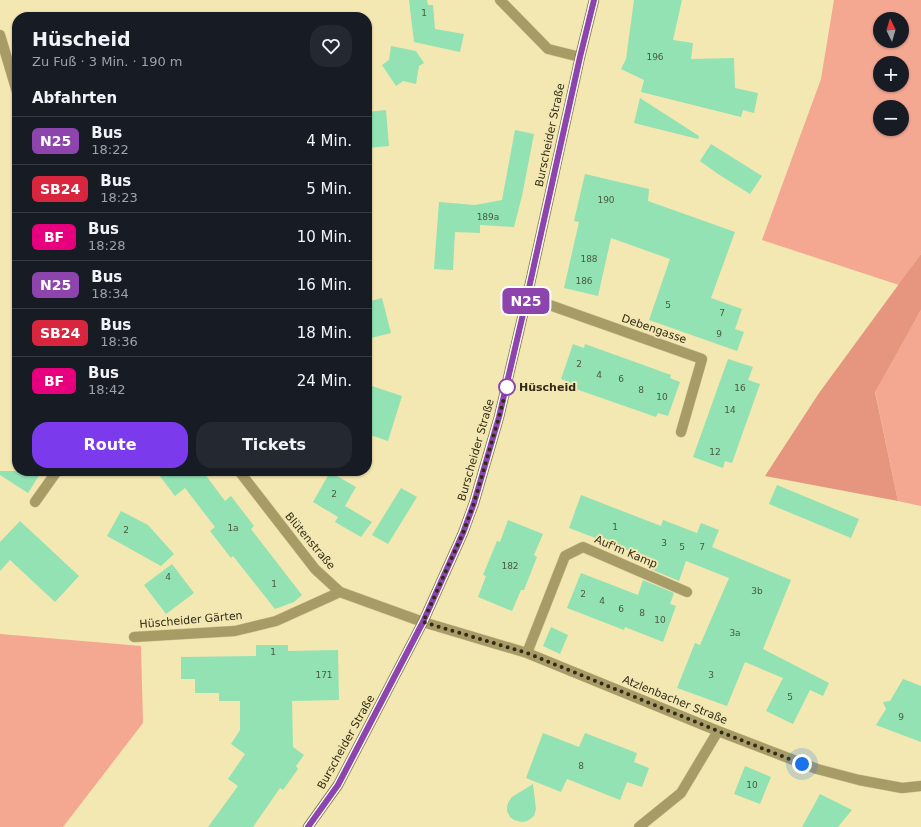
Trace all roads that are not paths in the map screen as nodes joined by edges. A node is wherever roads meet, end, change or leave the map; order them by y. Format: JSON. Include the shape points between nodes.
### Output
{"nodes":[{"id":1,"x":500,"y":0,"type":"edge"},
{"id":2,"x":594,"y":0,"type":"edge"},
{"id":3,"x":0,"y":35,"type":"edge"},
{"id":4,"x":580,"y":57,"type":"junction"},
{"id":5,"x":12,"y":75,"type":"edge"},
{"id":6,"x":527,"y":297,"type":"junction"},
{"id":7,"x":681,"y":432,"type":"dead end"},
{"id":8,"x":53,"y":476,"type":"edge"},
{"id":9,"x":243,"y":476,"type":"edge"},
{"id":10,"x":35,"y":502,"type":"dead end"},
{"id":11,"x":340,"y":592,"type":"junction"},
{"id":12,"x":687,"y":592,"type":"dead end"},
{"id":13,"x":423,"y":622,"type":"junction"},
{"id":14,"x":134,"y":637,"type":"dead end"},
{"id":15,"x":527,"y":653,"type":"junction"},
{"id":16,"x":718,"y":731,"type":"junction"},
{"id":17,"x":921,"y":786,"type":"edge"},
{"id":18,"x":308,"y":827,"type":"edge"},
{"id":19,"x":639,"y":827,"type":"edge"}],
"edges":[{"from":1,"to":4,"type":"street","via":[[548,49]]},
{"from":2,"to":4,"type":"main road","name":"Burscheider Straße"},
{"from":3,"to":5,"type":"street"},
{"from":4,"to":6,"type":"main road","name":"Burscheider Straße"},
{"from":6,"to":7,"type":"street","name":"Debengasse","via":[[702,359]]},
{"from":6,"to":13,"type":"main road","name":"Burscheider Straße","via":[[499,417],[474,503]]},
{"from":8,"to":10,"type":"street"},
{"from":9,"to":11,"type":"street","name":"Blütenstraße","via":[[315,569]]},
{"from":11,"to":13,"type":"street","name":"Blütenstraße"},
{"from":11,"to":14,"type":"street","name":"Hüscheider Gärten","via":[[276,621],[235,631]]},
{"from":12,"to":15,"type":"street","name":"Auf'm Kamp","via":[[583,547],[565,556]]},
{"from":13,"to":15,"type":"street","name":"Atzlenbacher Straße"},
{"from":13,"to":18,"type":"main road","name":"Burscheider Straße","via":[[338,785]]},
{"from":15,"to":16,"type":"street","name":"Atzlenbacher Straße"},
{"from":16,"to":17,"type":"street","name":"Atzlenbacher Straße","via":[[817,769],[902,788]]},
{"from":16,"to":19,"type":"street","via":[[681,793]]}]}
